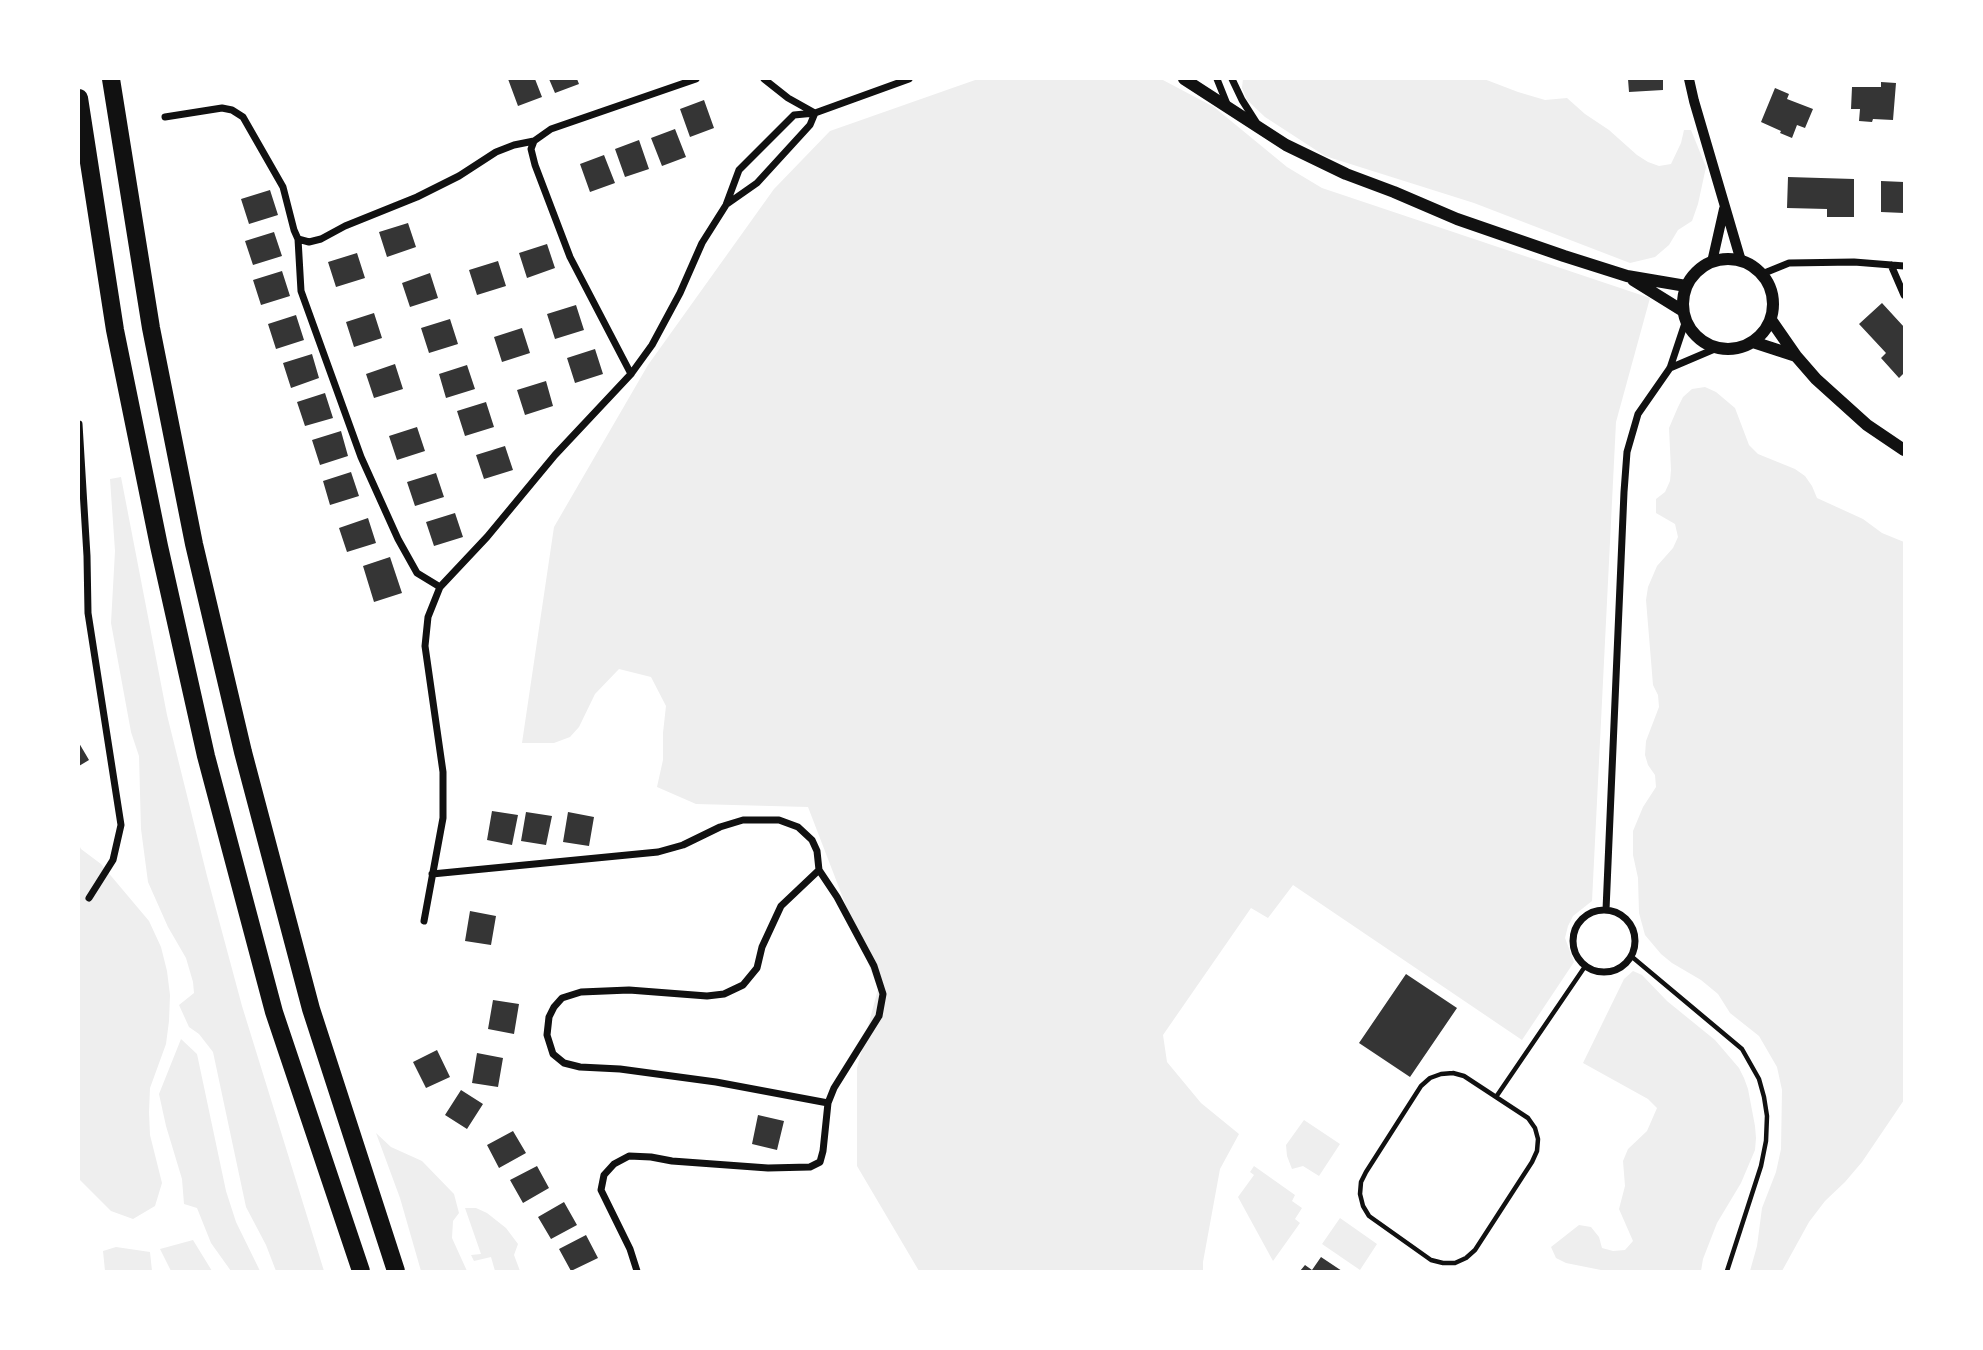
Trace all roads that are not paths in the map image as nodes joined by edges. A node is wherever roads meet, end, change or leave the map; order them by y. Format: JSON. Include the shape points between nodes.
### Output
{"nodes":[{"id":1,"x":111,"y":79,"type":"edge"},
{"id":2,"x":696,"y":79,"type":"edge"},
{"id":3,"x":764,"y":79,"type":"edge"},
{"id":4,"x":909,"y":79,"type":"edge"},
{"id":5,"x":1217,"y":79,"type":"edge"},
{"id":6,"x":1232,"y":79,"type":"edge"},
{"id":7,"x":1689,"y":79,"type":"edge"},
{"id":8,"x":1191,"y":80,"type":"edge"},
{"id":9,"x":79,"y":98,"type":"edge"},
{"id":10,"x":1228,"y":106,"type":"junction"},
{"id":11,"x":815,"y":113,"type":"junction"},
{"id":12,"x":165,"y":117,"type":"dead end"},
{"id":13,"x":1258,"y":126,"type":"junction"},
{"id":14,"x":534,"y":141,"type":"junction"},
{"id":15,"x":726,"y":205,"type":"junction"},
{"id":16,"x":1725,"y":206,"type":"junction"},
{"id":17,"x":298,"y":239,"type":"junction"},
{"id":18,"x":1741,"y":261,"type":"junction"},
{"id":19,"x":1712,"y":262,"type":"junction"},
{"id":20,"x":1891,"y":265,"type":"junction"},
{"id":21,"x":1904,"y":266,"type":"edge"},
{"id":22,"x":1762,"y":274,"type":"junction"},
{"id":23,"x":1627,"y":276,"type":"junction"},
{"id":24,"x":1686,"y":286,"type":"junction"},
{"id":25,"x":1904,"y":295,"type":"edge"},
{"id":26,"x":1684,"y":316,"type":"junction"},
{"id":27,"x":1771,"y":320,"type":"junction"},
{"id":28,"x":1754,"y":342,"type":"junction"},
{"id":29,"x":1717,"y":348,"type":"junction"},
{"id":30,"x":1796,"y":356,"type":"junction"},
{"id":31,"x":1670,"y":368,"type":"junction"},
{"id":32,"x":631,"y":374,"type":"junction"},
{"id":33,"x":79,"y":424,"type":"edge"},
{"id":34,"x":1904,"y":450,"type":"edge"},
{"id":35,"x":440,"y":587,"type":"junction"},
{"id":36,"x":819,"y":870,"type":"junction"},
{"id":37,"x":432,"y":874,"type":"junction"},
{"id":38,"x":89,"y":898,"type":"dead end"},
{"id":39,"x":1606,"y":910,"type":"junction"},
{"id":40,"x":424,"y":921,"type":"dead end"},
{"id":41,"x":1631,"y":956,"type":"junction"},
{"id":42,"x":1586,"y":965,"type":"junction"},
{"id":43,"x":1496,"y":1097,"type":"junction"},
{"id":44,"x":828,"y":1103,"type":"junction"},
{"id":45,"x":360,"y":1271,"type":"edge"},
{"id":46,"x":396,"y":1271,"type":"edge"},
{"id":47,"x":637,"y":1271,"type":"edge"},
{"id":48,"x":1727,"y":1271,"type":"edge"}],
"edges":[{"from":1,"to":46,"type":"highway","via":[[151,328],[194,544],[240,738],[311,1009]]},
{"from":2,"to":14,"type":"street","via":[[551,129]]},
{"from":3,"to":11,"type":"street"},
{"from":4,"to":11,"type":"street"},
{"from":5,"to":10,"type":"street"},
{"from":6,"to":13,"type":"street"},
{"from":7,"to":16,"type":"street"},
{"from":8,"to":10,"type":"main road"},
{"from":9,"to":45,"type":"highway","via":[[115,330],[206,756],[274,1012]]},
{"from":10,"to":13,"type":"main road"},
{"from":11,"to":15,"type":"street","via":[[810,125],[757,183]]},
{"from":11,"to":15,"type":"street","via":[[793,115],[739,170]]},
{"from":12,"to":17,"type":"street","via":[[222,107],[243,117],[283,187]]},
{"from":13,"to":23,"type":"main road","via":[[1346,174],[1495,233]]},
{"from":14,"to":17,"type":"street","via":[[496,152],[417,197],[321,239]]},
{"from":14,"to":32,"type":"street","via":[[535,164],[570,257]]},
{"from":15,"to":32,"type":"street","via":[[652,345]]},
{"from":16,"to":18,"type":"street"},
{"from":16,"to":19,"type":"street"},
{"from":17,"to":35,"type":"street","via":[[302,291],[361,457],[417,573]]},
{"from":18,"to":19,"type":"main road"},
{"from":18,"to":22,"type":"main road"},
{"from":19,"to":24,"type":"main road"},
{"from":20,"to":21,"type":"street"},
{"from":20,"to":22,"type":"street","via":[[1789,263]]},
{"from":20,"to":25,"type":"street"},
{"from":22,"to":27,"type":"main road","via":[[1773,295]]},
{"from":23,"to":24,"type":"main road"},
{"from":23,"to":26,"type":"main road"},
{"from":24,"to":26,"type":"main road"},
{"from":26,"to":29,"type":"main road","via":[[1698,338]]},
{"from":26,"to":31,"type":"street"},
{"from":27,"to":28,"type":"main road"},
{"from":27,"to":30,"type":"main road"},
{"from":28,"to":29,"type":"main road","via":[[1742,348]]},
{"from":28,"to":30,"type":"main road"},
{"from":29,"to":31,"type":"street"},
{"from":30,"to":34,"type":"main road","via":[[1867,425]]},
{"from":31,"to":39,"type":"street","via":[[1638,414],[1627,452]]},
{"from":32,"to":35,"type":"street"},
{"from":33,"to":38,"type":"street","via":[[88,613],[121,825],[113,860]]},
{"from":35,"to":37,"type":"street","via":[[428,617],[425,646],[443,772],[443,818]]},
{"from":36,"to":37,"type":"street","via":[[813,840],[798,827],[779,820],[743,820],[658,852]]},
{"from":36,"to":44,"type":"street","via":[[874,966],[883,993],[879,1016]]},
{"from":36,"to":44,"type":"street","via":[[781,906],[757,968],[743,985],[707,996],[629,990],[581,992],[562,998],[554,1007],[547,1035],[553,1054],[580,1067],[716,1082]]},
{"from":37,"to":40,"type":"street"},
{"from":39,"to":41,"type":"street","via":[[1616,912],[1631,926],[1635,946]]},
{"from":39,"to":42,"type":"street","via":[[1587,915],[1575,931],[1575,950]]},
{"from":41,"to":42,"type":"street","via":[[1625,964],[1606,972]]},
{"from":41,"to":48,"type":"lane","via":[[1742,1049],[1759,1079],[1767,1116],[1766,1141]]},
{"from":42,"to":43,"type":"lane"},
{"from":43,"to":43,"type":"lane","via":[[1464,1076],[1453,1073],[1430,1078],[1361,1182],[1360,1194],[1369,1216],[1431,1260],[1455,1263],[1475,1250],[1537,1151],[1538,1139],[1528,1118]]},
{"from":44,"to":47,"type":"street","via":[[823,1151],[820,1161],[810,1167],[768,1168],[629,1156],[614,1164],[604,1175],[601,1190]]}]}
